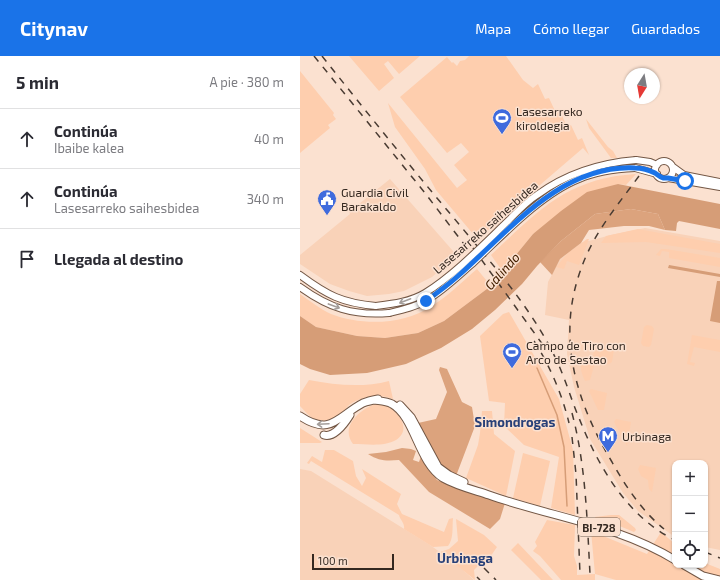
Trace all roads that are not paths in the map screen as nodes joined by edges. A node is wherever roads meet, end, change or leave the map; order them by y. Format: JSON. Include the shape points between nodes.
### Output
{"nodes":[{"id":1,"x":657,"y":165,"type":"junction"},
{"id":2,"x":673,"y":167,"type":"junction"},
{"id":3,"x":657,"y":174,"type":"junction"},
{"id":4,"x":668,"y":178,"type":"junction"},
{"id":5,"x":720,"y":182,"type":"edge"},
{"id":6,"x":720,"y":187,"type":"edge"},
{"id":7,"x":300,"y":275,"type":"edge"},
{"id":8,"x":300,"y":287,"type":"edge"},
{"id":9,"x":351,"y":412,"type":"junction"},
{"id":10,"x":303,"y":420,"type":"edge"},
{"id":11,"x":324,"y":435,"type":"dead end"},
{"id":12,"x":672,"y":558,"type":"edge"},
{"id":13,"x":689,"y":568,"type":"edge"},
{"id":14,"x":720,"y":580,"type":"edge"}],
"edges":[{"from":1,"to":2,"type":"main road","via":[[665,161]]},
{"from":1,"to":3,"type":"main road"},
{"from":1,"to":7,"type":"main road","name":"Lasesarreko saihesbidea","one_way":true,"bridge":true,"via":[[636,160],[616,162],[578,172],[556,183],[536,195],[453,272],[424,293],[399,303],[376,306],[339,299],[321,291]]},
{"from":2,"to":4,"type":"main road","via":[[673,173]]},
{"from":2,"to":5,"type":"main road","via":[[684,175]]},
{"from":3,"to":4,"type":"main road"},
{"from":8,"to":3,"type":"main road","name":"Lasesarreko saihesbidea","one_way":true,"bridge":true,"via":[[335,307],[354,312],[375,314],[404,310],[426,301],[457,278],[557,190],[578,179],[614,169],[635,168]]},
{"from":4,"to":6,"type":"main road"},
{"from":9,"to":10,"type":"main road","number":"BI-728","one_way":true,"via":[[326,425],[316,425]]},
{"from":9,"to":11,"type":"main road","number":"BI-728","via":[[334,434]]},
{"from":9,"to":12,"type":"main road","number":"BI-728","via":[[374,400],[392,404],[402,413],[429,464],[439,475],[519,505],[627,536]]},
{"from":13,"to":14,"type":"main road","via":[[703,576]]}]}
